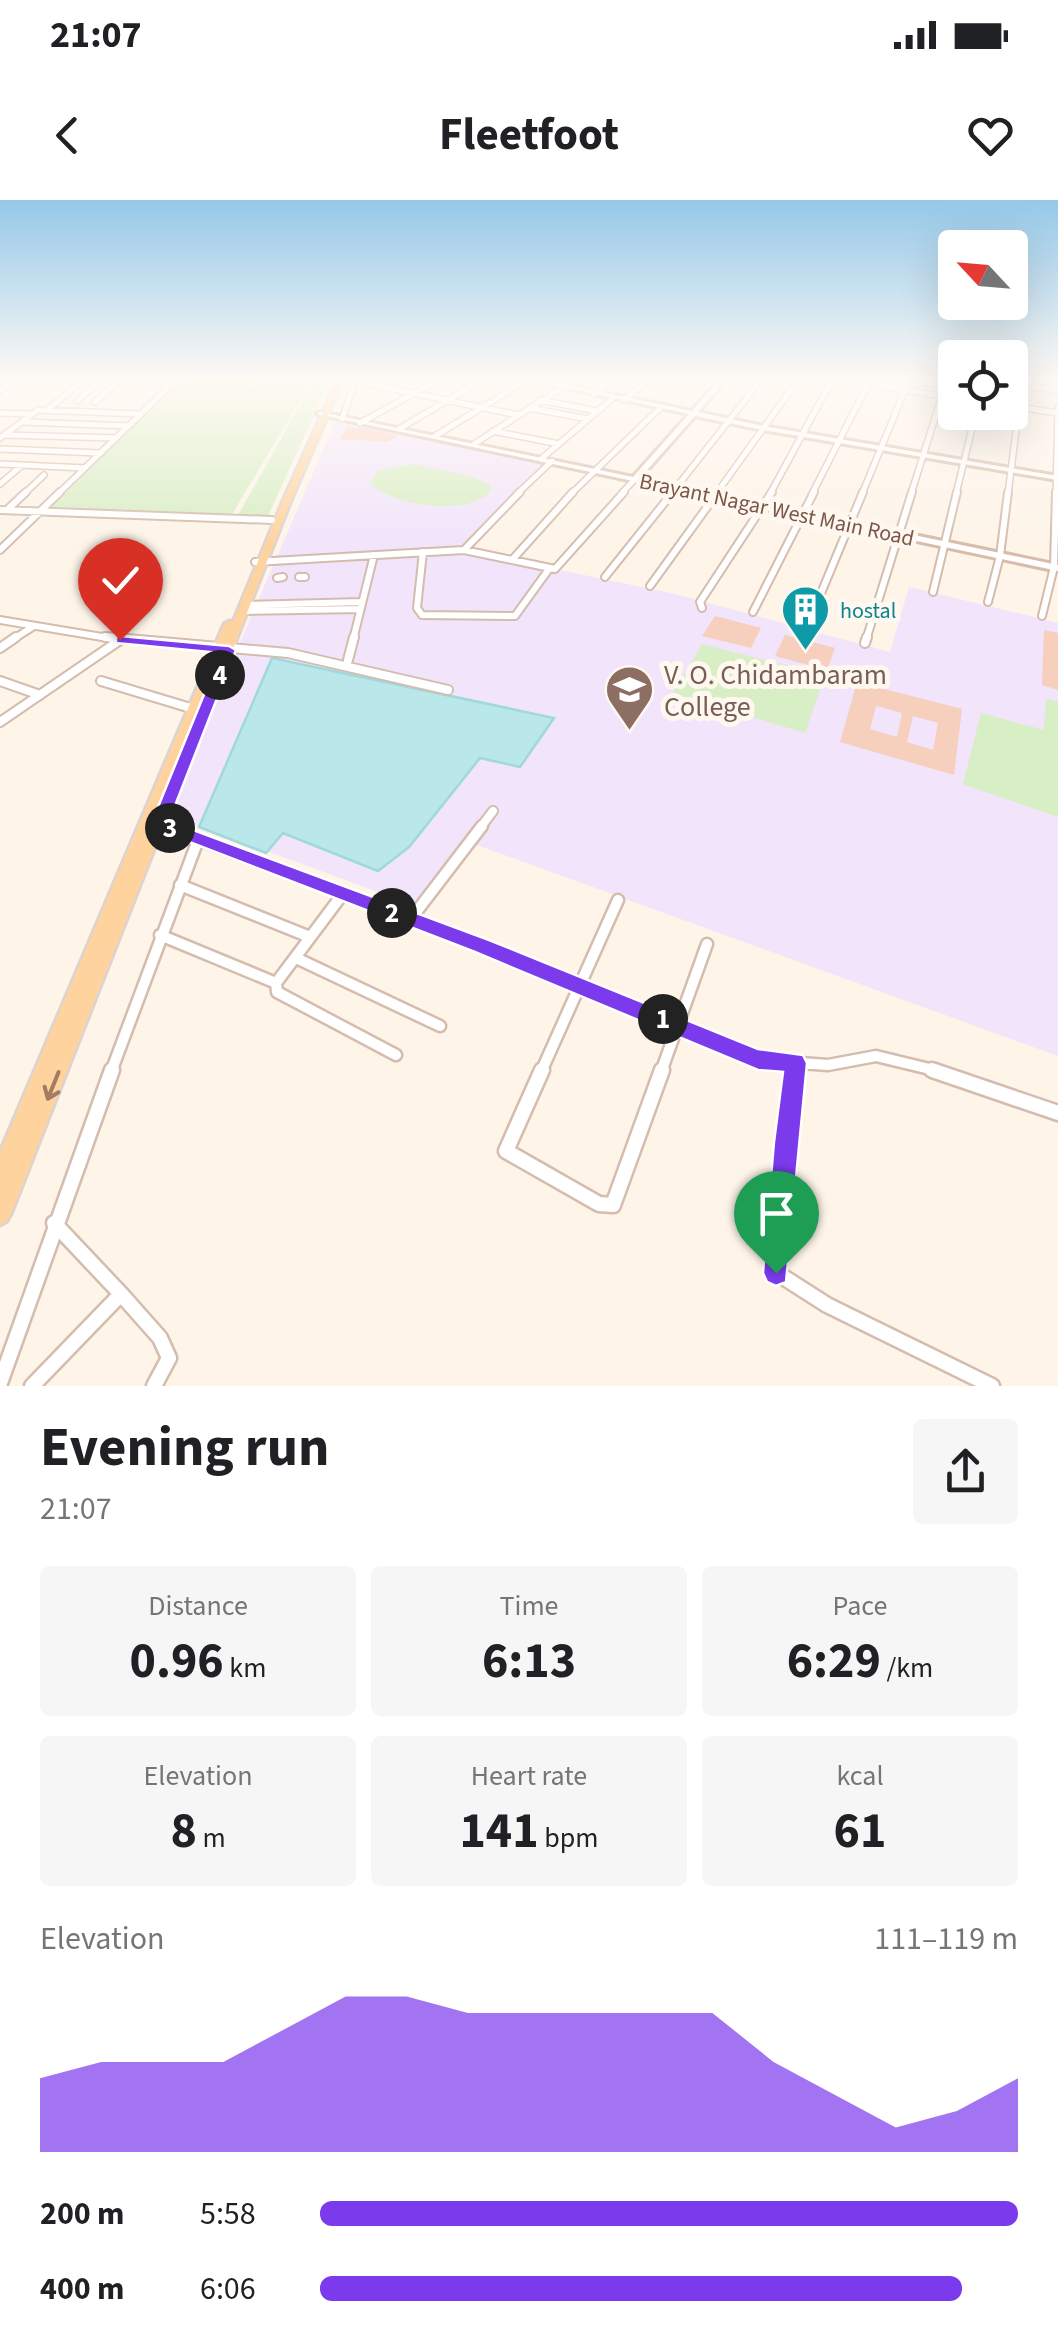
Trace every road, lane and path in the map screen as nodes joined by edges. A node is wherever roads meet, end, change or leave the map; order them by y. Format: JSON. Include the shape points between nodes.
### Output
{"nodes":[{"id":1,"x":119,"y":435,"type":"edge"},
{"id":2,"x":312,"y":435,"type":"edge"},
{"id":3,"x":313,"y":435,"type":"edge"},
{"id":4,"x":431,"y":435,"type":"edge"},
{"id":5,"x":487,"y":435,"type":"edge"},
{"id":6,"x":516,"y":435,"type":"edge"},
{"id":7,"x":569,"y":435,"type":"edge"},
{"id":8,"x":632,"y":435,"type":"edge"},
{"id":9,"x":674,"y":435,"type":"edge"},
{"id":10,"x":717,"y":435,"type":"edge"},
{"id":11,"x":759,"y":435,"type":"edge"},
{"id":12,"x":802,"y":435,"type":"edge"},
{"id":13,"x":804,"y":435,"type":"edge"},
{"id":14,"x":843,"y":435,"type":"edge"},
{"id":15,"x":887,"y":435,"type":"edge"},
{"id":16,"x":928,"y":435,"type":"edge"},
{"id":17,"x":971,"y":435,"type":"edge"},
{"id":18,"x":1015,"y":435,"type":"edge"},
{"id":19,"x":1057,"y":435,"type":"edge"},
{"id":20,"x":2,"y":436,"type":"edge"},
{"id":21,"x":434,"y":436,"type":"joint"},
{"id":22,"x":116,"y":438,"type":"junction"},
{"id":23,"x":840,"y":442,"type":"junction"},
{"id":24,"x":474,"y":444,"type":"junction"},
{"id":25,"x":559,"y":444,"type":"junction"},
{"id":26,"x":0,"y":449,"type":"edge"},
{"id":27,"x":881,"y":449,"type":"junction"},
{"id":28,"x":101,"y":452,"type":"junction"},
{"id":29,"x":922,"y":454,"type":"junction"},
{"id":30,"x":540,"y":459,"type":"junction"},
{"id":31,"x":552,"y":462,"type":"junction"},
{"id":32,"x":966,"y":462,"type":"junction"},
{"id":33,"x":0,"y":464,"type":"edge"},
{"id":34,"x":22,"y":466,"type":"junction"},
{"id":35,"x":85,"y":468,"type":"junction"},
{"id":36,"x":1010,"y":470,"type":"junction"},
{"id":37,"x":595,"y":471,"type":"junction"},
{"id":38,"x":0,"y":476,"type":"edge"},
{"id":39,"x":9,"y":476,"type":"junction"},
{"id":40,"x":44,"y":476,"type":"dead end"},
{"id":41,"x":1056,"y":478,"type":"edge"},
{"id":42,"x":635,"y":479,"type":"junction"},
{"id":43,"x":0,"y":484,"type":"edge"},
{"id":44,"x":674,"y":487,"type":"junction"},
{"id":45,"x":717,"y":496,"type":"junction"},
{"id":46,"x":764,"y":506,"type":"junction"},
{"id":47,"x":4,"y":510,"type":"edge"},
{"id":48,"x":42,"y":511,"type":"junction"},
{"id":49,"x":805,"y":515,"type":"junction"},
{"id":50,"x":272,"y":520,"type":"junction"},
{"id":51,"x":848,"y":524,"type":"junction"},
{"id":52,"x":898,"y":535,"type":"junction"},
{"id":53,"x":946,"y":545,"type":"junction"},
{"id":54,"x":0,"y":550,"type":"edge"},
{"id":55,"x":464,"y":550,"type":"junction"},
{"id":56,"x":423,"y":552,"type":"junction"},
{"id":57,"x":374,"y":555,"type":"junction"},
{"id":58,"x":1000,"y":556,"type":"junction"},
{"id":59,"x":512,"y":560,"type":"junction"},
{"id":60,"x":259,"y":562,"type":"junction"},
{"id":61,"x":553,"y":567,"type":"junction"},
{"id":62,"x":1056,"y":568,"type":"edge"},
{"id":63,"x":605,"y":578,"type":"dead end"},
{"id":64,"x":650,"y":586,"type":"dead end"},
{"id":65,"x":933,"y":592,"type":"dead end"},
{"id":66,"x":988,"y":602,"type":"dead end"},
{"id":67,"x":701,"y":605,"type":"dead end"},
{"id":68,"x":361,"y":606,"type":"junction"},
{"id":69,"x":245,"y":608,"type":"junction"},
{"id":70,"x":752,"y":612,"type":"dead end"},
{"id":71,"x":1042,"y":616,"type":"dead end"},
{"id":72,"x":0,"y":620,"type":"edge"},
{"id":73,"x":34,"y":626,"type":"junction"},
{"id":74,"x":808,"y":627,"type":"dead end"},
{"id":75,"x":120,"y":640,"type":"junction"},
{"id":76,"x":865,"y":644,"type":"dead end"},
{"id":77,"x":0,"y":648,"type":"edge"},
{"id":78,"x":224,"y":648,"type":"junction"},
{"id":79,"x":348,"y":660,"type":"dead end"},
{"id":80,"x":101,"y":681,"type":"dead end"},
{"id":81,"x":0,"y":682,"type":"edge"},
{"id":82,"x":448,"y":690,"type":"dead end"},
{"id":83,"x":40,"y":696,"type":"junction"},
{"id":84,"x":194,"y":709,"type":"junction"},
{"id":85,"x":0,"y":722,"type":"edge"},
{"id":86,"x":493,"y":810,"type":"dead end"},
{"id":87,"x":153,"y":822,"type":"junction"},
{"id":88,"x":198,"y":840,"type":"junction"},
{"id":89,"x":180,"y":885,"type":"junction"},
{"id":90,"x":342,"y":895,"type":"junction"},
{"id":91,"x":618,"y":900,"type":"dead end"},
{"id":92,"x":410,"y":920,"type":"junction"},
{"id":93,"x":160,"y":934,"type":"junction"},
{"id":94,"x":310,"y":937,"type":"junction"},
{"id":95,"x":707,"y":944,"type":"dead end"},
{"id":96,"x":296,"y":958,"type":"junction"},
{"id":97,"x":276,"y":983,"type":"junction"},
{"id":98,"x":577,"y":984,"type":"junction"},
{"id":99,"x":440,"y":1026,"type":"dead end"},
{"id":100,"x":678,"y":1026,"type":"junction"},
{"id":101,"x":396,"y":1054,"type":"dead end"},
{"id":102,"x":796,"y":1063,"type":"junction"},
{"id":103,"x":1058,"y":1113,"type":"edge"},
{"id":104,"x":0,"y":1176,"type":"edge"},
{"id":105,"x":0,"y":1214,"type":"edge"},
{"id":106,"x":54,"y":1224,"type":"junction"},
{"id":107,"x":121,"y":1294,"type":"junction"},
{"id":108,"x":0,"y":1383,"type":"edge"},
{"id":109,"x":32,"y":1386,"type":"edge"},
{"id":110,"x":154,"y":1386,"type":"edge"},
{"id":111,"x":992,"y":1386,"type":"edge"}],
"edges":[{"from":1,"to":22,"type":"street"},
{"from":2,"to":50,"type":"main road"},
{"from":3,"to":60,"type":"main road"},
{"from":4,"to":21,"type":"street","name":"Brayant Nagar West Main Road"},
{"from":5,"to":24,"type":"street"},
{"from":6,"to":25,"type":"street"},
{"from":7,"to":25,"type":"street"},
{"from":8,"to":37,"type":"street"},
{"from":9,"to":42,"type":"street"},
{"from":10,"to":44,"type":"street"},
{"from":11,"to":45,"type":"street"},
{"from":12,"to":46,"type":"street"},
{"from":13,"to":23,"type":"street"},
{"from":14,"to":23,"type":"street"},
{"from":15,"to":27,"type":"street"},
{"from":16,"to":29,"type":"street"},
{"from":17,"to":32,"type":"street"},
{"from":18,"to":36,"type":"street"},
{"from":19,"to":41,"type":"street"},
{"from":20,"to":22,"type":"street"},
{"from":21,"to":24,"type":"street","name":"Brayant Nagar West Main Road"},
{"from":22,"to":28,"type":"street"},
{"from":23,"to":27,"type":"street"},
{"from":23,"to":49,"type":"street"},
{"from":24,"to":30,"type":"street","name":"Brayant Nagar West Main Road"},
{"from":25,"to":30,"type":"street"},
{"from":26,"to":28,"type":"street"},
{"from":27,"to":29,"type":"street"},
{"from":27,"to":51,"type":"street"},
{"from":28,"to":35,"type":"street"},
{"from":29,"to":32,"type":"street"},
{"from":29,"to":52,"type":"street"},
{"from":30,"to":31,"type":"street","name":"Brayant Nagar West Main Road"},
{"from":31,"to":37,"type":"street","name":"Brayant Nagar West Main Road"},
{"from":31,"to":55,"type":"street"},
{"from":32,"to":36,"type":"street"},
{"from":32,"to":53,"type":"street"},
{"from":33,"to":34,"type":"street"},
{"from":34,"to":35,"type":"street"},
{"from":34,"to":39,"type":"street"},
{"from":35,"to":48,"type":"street"},
{"from":36,"to":41,"type":"street"},
{"from":36,"to":58,"type":"street"},
{"from":37,"to":42,"type":"street","name":"Brayant Nagar West Main Road"},
{"from":37,"to":59,"type":"street"},
{"from":38,"to":39,"type":"street"},
{"from":39,"to":43,"type":"street"},
{"from":40,"to":47,"type":"street"},
{"from":41,"to":62,"type":"street"},
{"from":42,"to":44,"type":"street","name":"Brayant Nagar West Main Road"},
{"from":42,"to":61,"type":"street"},
{"from":44,"to":45,"type":"street","name":"Brayant Nagar West Main Road"},
{"from":44,"to":63,"type":"street"},
{"from":45,"to":46,"type":"street","name":"Brayant Nagar West Main Road"},
{"from":45,"to":64,"type":"street"},
{"from":46,"to":49,"type":"street","name":"Brayant Nagar West Main Road"},
{"from":46,"to":67,"type":"street"},
{"from":47,"to":48,"type":"street"},
{"from":48,"to":50,"type":"street"},
{"from":48,"to":54,"type":"street"},
{"from":49,"to":51,"type":"street","name":"Brayant Nagar West Main Road"},
{"from":49,"to":70,"type":"street"},
{"from":50,"to":60,"type":"main road"},
{"from":51,"to":52,"type":"street","name":"Brayant Nagar West Main Road"},
{"from":51,"to":74,"type":"street"},
{"from":52,"to":53,"type":"street","name":"Brayant Nagar West Main Road"},
{"from":52,"to":76,"type":"street"},
{"from":53,"to":58,"type":"street","name":"Brayant Nagar West Main Road"},
{"from":53,"to":65,"type":"street"},
{"from":55,"to":56,"type":"street"},
{"from":55,"to":59,"type":"street"},
{"from":56,"to":57,"type":"street"},
{"from":56,"to":61,"type":"street","via":[[417,608],[422,614],[515,616]]},
{"from":57,"to":60,"type":"street"},
{"from":57,"to":68,"type":"street"},
{"from":58,"to":62,"type":"street","name":"Brayant Nagar West Main Road"},
{"from":58,"to":66,"type":"street"},
{"from":59,"to":61,"type":"street"},
{"from":60,"to":69,"type":"main road"},
{"from":60,"to":78,"type":"main road"},
{"from":62,"to":71,"type":"street"},
{"from":68,"to":69,"type":"street"},
{"from":68,"to":79,"type":"street"},
{"from":69,"to":78,"type":"main road"},
{"from":72,"to":73,"type":"street"},
{"from":73,"to":75,"type":"street"},
{"from":73,"to":77,"type":"street"},
{"from":75,"to":78,"type":"street"},
{"from":75,"to":83,"type":"street"},
{"from":78,"to":82,"type":"street","via":[[288,654]]},
{"from":78,"to":84,"type":"main road"},
{"from":78,"to":87,"type":"main road"},
{"from":80,"to":84,"type":"street"},
{"from":81,"to":83,"type":"street"},
{"from":83,"to":85,"type":"street"},
{"from":84,"to":87,"type":"main road"},
{"from":86,"to":92,"type":"street"},
{"from":87,"to":88,"type":"street"},
{"from":87,"to":104,"type":"main road"},
{"from":87,"to":105,"type":"main road","one_way":true},
{"from":88,"to":89,"type":"street"},
{"from":88,"to":90,"type":"street"},
{"from":89,"to":93,"type":"street"},
{"from":89,"to":94,"type":"street"},
{"from":90,"to":92,"type":"street"},
{"from":90,"to":94,"type":"street"},
{"from":91,"to":98,"type":"street"},
{"from":92,"to":98,"type":"street"},
{"from":93,"to":97,"type":"street"},
{"from":93,"to":106,"type":"street"},
{"from":94,"to":96,"type":"street"},
{"from":95,"to":100,"type":"street"},
{"from":96,"to":97,"type":"street"},
{"from":96,"to":99,"type":"street"},
{"from":97,"to":101,"type":"street","via":[[277,992]]},
{"from":98,"to":100,"type":"street"},
{"from":98,"to":100,"type":"street","via":[[506,1151],[599,1204],[613,1206]]},
{"from":100,"to":102,"type":"street","via":[[758,1060]]},
{"from":102,"to":103,"type":"street","via":[[876,1056],[958,1076]]},
{"from":102,"to":111,"type":"street","via":[[776,1273]]},
{"from":106,"to":107,"type":"street"},
{"from":106,"to":108,"type":"street"},
{"from":107,"to":109,"type":"street"},
{"from":107,"to":110,"type":"street","via":[[160,1338],[168,1358]]}]}
